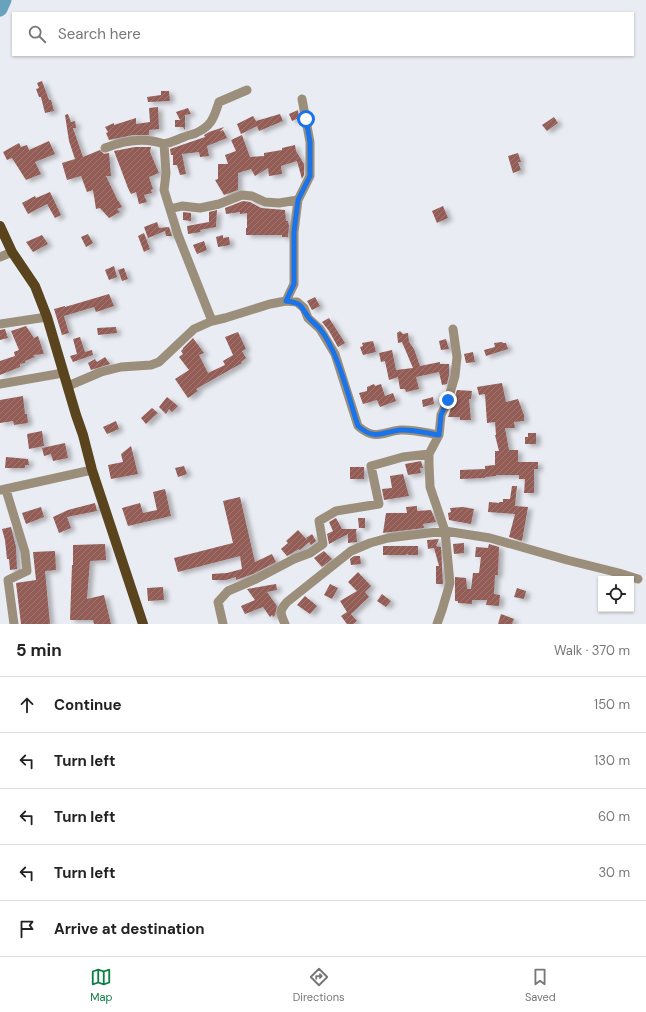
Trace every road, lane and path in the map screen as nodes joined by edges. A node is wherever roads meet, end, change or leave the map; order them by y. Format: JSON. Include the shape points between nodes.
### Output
{"nodes":[{"id":1,"x":247,"y":90,"type":"dead end"},
{"id":2,"x":302,"y":99,"type":"dead end"},
{"id":3,"x":164,"y":144,"type":"junction"},
{"id":4,"x":105,"y":148,"type":"dead end"},
{"id":5,"x":298,"y":200,"type":"junction"},
{"id":6,"x":170,"y":209,"type":"junction"},
{"id":7,"x":0,"y":226,"type":"edge"},
{"id":8,"x":12,"y":252,"type":"junction"},
{"id":9,"x":0,"y":257,"type":"edge"},
{"id":10,"x":286,"y":301,"type":"junction"},
{"id":11,"x":47,"y":317,"type":"junction"},
{"id":12,"x":212,"y":321,"type":"junction"},
{"id":13,"x":0,"y":324,"type":"edge"},
{"id":14,"x":453,"y":329,"type":"dead end"},
{"id":15,"x":63,"y":373,"type":"junction"},
{"id":16,"x":0,"y":384,"type":"edge"},
{"id":17,"x":68,"y":386,"type":"junction"},
{"id":18,"x":439,"y":435,"type":"junction"},
{"id":19,"x":429,"y":454,"type":"junction"},
{"id":20,"x":92,"y":470,"type":"junction"},
{"id":21,"x":3,"y":490,"type":"edge"},
{"id":22,"x":445,"y":531,"type":"junction"},
{"id":23,"x":638,"y":579,"type":"dead end"},
{"id":24,"x":14,"y":624,"type":"edge"},
{"id":25,"x":143,"y":624,"type":"edge"},
{"id":26,"x":223,"y":624,"type":"edge"},
{"id":27,"x":285,"y":624,"type":"edge"},
{"id":28,"x":436,"y":624,"type":"edge"}],
"edges":[{"from":1,"to":3,"type":"street","via":[[219,102],[208,127]]},
{"from":2,"to":5,"type":"street","via":[[310,142],[310,176]]},
{"from":3,"to":4,"type":"street","via":[[119,142]]},
{"from":3,"to":6,"type":"street","via":[[164,190]]},
{"from":5,"to":6,"type":"street","via":[[265,202],[242,195],[200,208],[182,206]]},
{"from":5,"to":10,"type":"street","via":[[294,232],[294,284]]},
{"from":6,"to":12,"type":"street"},
{"from":7,"to":8,"type":"main road"},
{"from":8,"to":9,"type":"street"},
{"from":8,"to":11,"type":"main road","via":[[35,286]]},
{"from":10,"to":12,"type":"street"},
{"from":10,"to":18,"type":"street","via":[[297,302],[304,308],[308,318],[320,329],[335,354],[358,426],[366,433],[383,435],[399,430]]},
{"from":11,"to":13,"type":"street"},
{"from":11,"to":15,"type":"main road"},
{"from":12,"to":17,"type":"street","via":[[194,329],[159,362],[101,372]]},
{"from":14,"to":18,"type":"street","via":[[457,350],[455,376],[441,415]]},
{"from":15,"to":16,"type":"street"},
{"from":15,"to":17,"type":"main road"},
{"from":17,"to":20,"type":"main road"},
{"from":18,"to":19,"type":"street"},
{"from":19,"to":22,"type":"street","via":[[430,487]]},
{"from":19,"to":26,"type":"street","via":[[371,466],[379,504],[336,511],[319,521],[323,544],[310,554],[294,559],[228,591],[218,602]]},
{"from":20,"to":21,"type":"street"},
{"from":20,"to":25,"type":"main road"},
{"from":21,"to":24,"type":"street","via":[[25,552],[27,571],[8,580]]},
{"from":22,"to":23,"type":"street","via":[[490,538]]},
{"from":22,"to":27,"type":"street","via":[[388,538],[351,551],[287,602],[281,609]]},
{"from":22,"to":28,"type":"street","via":[[450,583]]}]}
